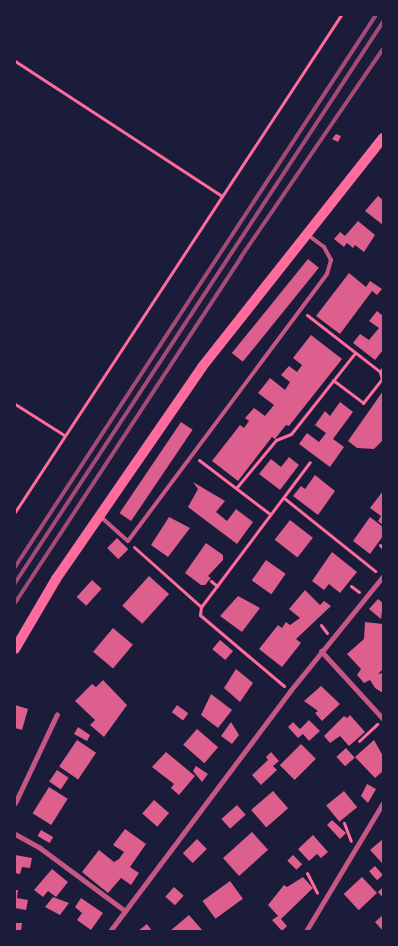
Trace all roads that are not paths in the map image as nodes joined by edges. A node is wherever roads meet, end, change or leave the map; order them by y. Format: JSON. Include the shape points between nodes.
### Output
{"nodes":[{"id":1,"x":383,"y":138,"type":"edge"},
{"id":2,"x":307,"y":234,"type":"junction"},
{"id":3,"x":99,"y":515,"type":"junction"},
{"id":4,"x":383,"y":576,"type":"edge"},
{"id":5,"x":15,"y":649,"type":"edge"},
{"id":6,"x":322,"y":651,"type":"junction"},
{"id":7,"x":56,"y":714,"type":"dead end"},
{"id":8,"x":383,"y":719,"type":"edge"},
{"id":9,"x":15,"y":803,"type":"edge"},
{"id":10,"x":383,"y":803,"type":"edge"},
{"id":11,"x":15,"y":834,"type":"edge"},
{"id":12,"x":125,"y":911,"type":"junction"},
{"id":13,"x":110,"y":931,"type":"edge"},
{"id":14,"x":306,"y":931,"type":"edge"}],
"edges":[{"from":1,"to":2,"type":"main road"},
{"from":2,"to":3,"type":"main road","via":[[202,367]]},
{"from":2,"to":3,"type":"lane","via":[[324,247],[331,260],[327,274],[298,308],[128,541]]},
{"from":3,"to":5,"type":"main road"},
{"from":4,"to":6,"type":"street"},
{"from":6,"to":8,"type":"street"},
{"from":6,"to":12,"type":"street"},
{"from":7,"to":9,"type":"street"},
{"from":10,"to":14,"type":"street"},
{"from":11,"to":12,"type":"street","via":[[40,848]]},
{"from":12,"to":13,"type":"street"}]}
